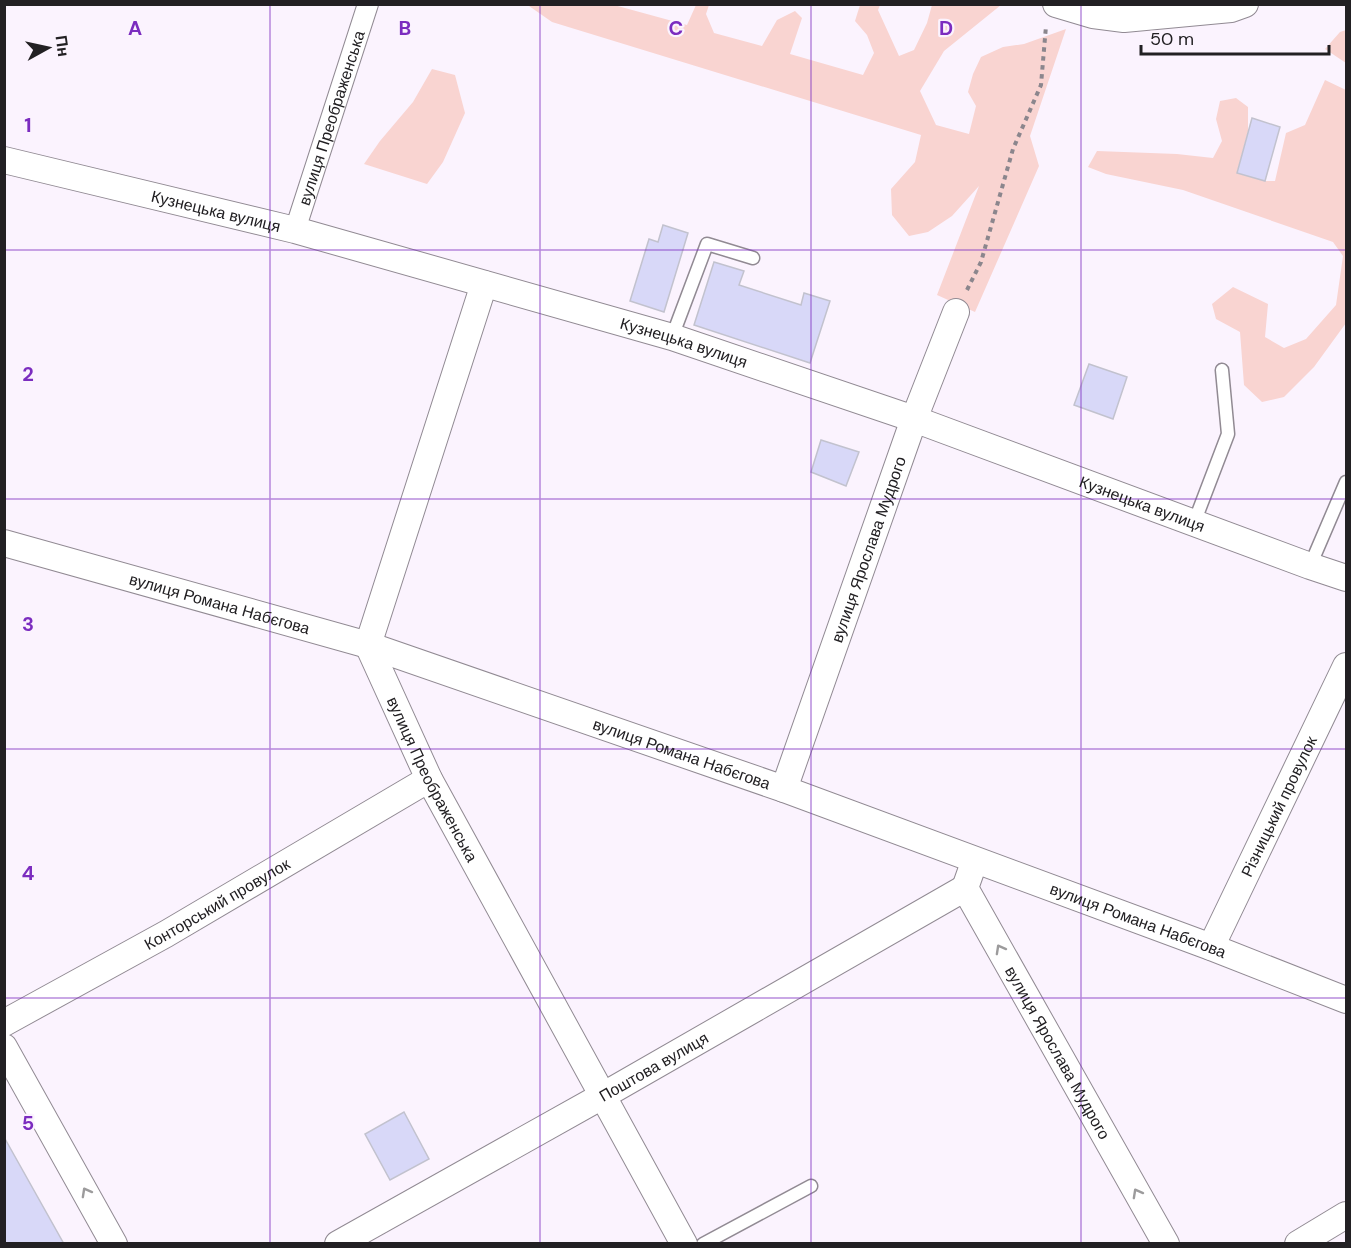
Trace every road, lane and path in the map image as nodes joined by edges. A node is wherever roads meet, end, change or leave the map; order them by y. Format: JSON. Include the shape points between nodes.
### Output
{"nodes":[{"id":1,"x":368,"y":4,"type":"edge"},
{"id":2,"x":1245,"y":4,"type":"edge"},
{"id":3,"x":1054,"y":7,"type":"edge"},
{"id":4,"x":6,"y":165,"type":"edge"},
{"id":5,"x":295,"y":230,"type":"junction"},
{"id":6,"x":753,"y":258,"type":"dead end"},
{"id":7,"x":484,"y":284,"type":"junction"},
{"id":8,"x":956,"y":312,"type":"joint"},
{"id":9,"x":672,"y":337,"type":"junction"},
{"id":10,"x":1222,"y":370,"type":"dead end"},
{"id":11,"x":914,"y":419,"type":"junction"},
{"id":12,"x":1347,"y":482,"type":"edge"},
{"id":13,"x":1194,"y":523,"type":"junction"},
{"id":14,"x":4,"y":543,"type":"edge"},
{"id":15,"x":1310,"y":566,"type":"junction"},
{"id":16,"x":1347,"y":578,"type":"edge"},
{"id":17,"x":368,"y":645,"type":"junction"},
{"id":18,"x":1347,"y":666,"type":"edge"},
{"id":19,"x":429,"y":779,"type":"junction"},
{"id":20,"x":784,"y":789,"type":"junction"},
{"id":21,"x":975,"y":859,"type":"junction"},
{"id":22,"x":965,"y":888,"type":"junction"},
{"id":23,"x":1210,"y":947,"type":"junction"},
{"id":24,"x":1347,"y":1000,"type":"edge"},
{"id":25,"x":4,"y":1023,"type":"edge"},
{"id":26,"x":4,"y":1047,"type":"edge"},
{"id":27,"x":603,"y":1095,"type":"junction"},
{"id":28,"x":811,"y":1186,"type":"dead end"},
{"id":29,"x":1347,"y":1215,"type":"edge"},
{"id":30,"x":114,"y":1244,"type":"edge"},
{"id":31,"x":338,"y":1244,"type":"edge"},
{"id":32,"x":684,"y":1244,"type":"edge"},
{"id":33,"x":703,"y":1244,"type":"edge"},
{"id":34,"x":1166,"y":1244,"type":"edge"},
{"id":35,"x":1298,"y":1244,"type":"edge"}],
"edges":[{"from":1,"to":5,"type":"street","name":"вулиця Преображенська"},
{"from":2,"to":3,"type":"street","via":[[1231,9],[1124,19]]},
{"from":3,"to":8,"type":"path","via":[[1041,85],[1013,149],[981,262]]},
{"from":4,"to":5,"type":"street","name":"Кузнецька вулиця"},
{"from":5,"to":7,"type":"street","name":"Кузнецька вулиця"},
{"from":6,"to":9,"type":"lane","via":[[707,244]]},
{"from":7,"to":9,"type":"street","name":"Кузнецька вулиця"},
{"from":7,"to":17,"type":"street"},
{"from":8,"to":11,"type":"street","name":"вулиця Ярослава Мудрого"},
{"from":9,"to":11,"type":"street","name":"Кузнецька вулиця"},
{"from":10,"to":13,"type":"lane","via":[[1228,434]]},
{"from":11,"to":13,"type":"street","name":"Кузнецька вулиця"},
{"from":11,"to":20,"type":"street","name":"вулиця Ярослава Мудрого"},
{"from":12,"to":15,"type":"lane"},
{"from":13,"to":15,"type":"street","name":"Кузнецька вулиця"},
{"from":14,"to":17,"type":"street","name":"вулиця Романа Набєгова"},
{"from":15,"to":16,"type":"street","name":"Кузнецька вулиця"},
{"from":17,"to":19,"type":"street","name":"вулиця Преображенська"},
{"from":17,"to":20,"type":"street","name":"вулиця Романа Набєгова"},
{"from":18,"to":23,"type":"street","name":"Різницький провулок"},
{"from":19,"to":25,"type":"street","name":"Конторський провулок"},
{"from":19,"to":27,"type":"street","name":"вулиця Преображенська"},
{"from":20,"to":21,"type":"street","name":"вулиця Романа Набєгова"},
{"from":21,"to":22,"type":"street"},
{"from":21,"to":23,"type":"street","name":"вулиця Романа Набєгова"},
{"from":22,"to":27,"type":"street","name":"Поштова вулиця"},
{"from":34,"to":22,"type":"street","name":"вулиця Ярослава Мудрого","one_way":true},
{"from":23,"to":24,"type":"street","name":"вулиця Романа Набєгова"},
{"from":30,"to":26,"type":"street","one_way":true},
{"from":27,"to":31,"type":"street","name":"Поштова вулиця"},
{"from":27,"to":32,"type":"street","name":"вулиця Преображенська"},
{"from":28,"to":33,"type":"lane"},
{"from":29,"to":35,"type":"street"}]}
